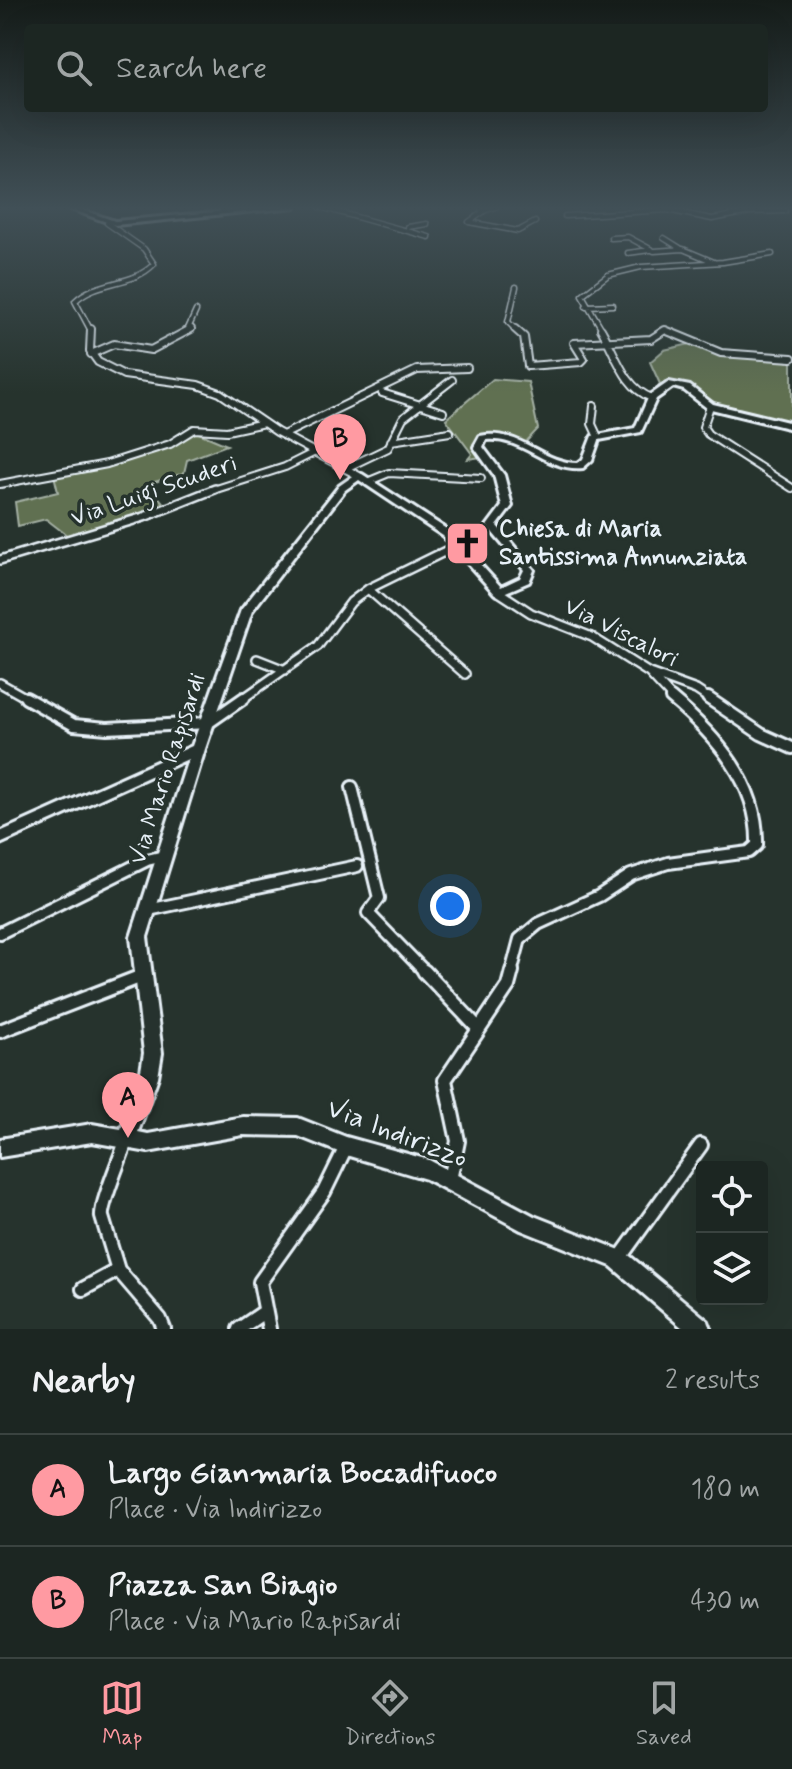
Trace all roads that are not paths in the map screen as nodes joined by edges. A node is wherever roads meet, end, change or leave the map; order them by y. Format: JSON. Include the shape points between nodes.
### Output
{"nodes":[{"id":1,"x":148,"y":269,"type":"edge"},
{"id":2,"x":632,"y":269,"type":"edge"},
{"id":3,"x":516,"y":287,"type":"dead end"},
{"id":4,"x":613,"y":305,"type":"dead end"},
{"id":5,"x":586,"y":306,"type":"junction"},
{"id":6,"x":196,"y":311,"type":"dead end"},
{"id":7,"x":607,"y":341,"type":"junction"},
{"id":8,"x":91,"y":354,"type":"junction"},
{"id":9,"x":792,"y":358,"type":"edge"},
{"id":10,"x":467,"y":368,"type":"dead end"},
{"id":11,"x":452,"y":380,"type":"dead end"},
{"id":12,"x":382,"y":393,"type":"dead end"},
{"id":13,"x":652,"y":398,"type":"junction"},
{"id":14,"x":420,"y":405,"type":"junction"},
{"id":15,"x":594,"y":406,"type":"dead end"},
{"id":16,"x":710,"y":406,"type":"junction"},
{"id":17,"x":443,"y":412,"type":"dead end"},
{"id":18,"x":264,"y":423,"type":"junction"},
{"id":19,"x":792,"y":426,"type":"edge"},
{"id":20,"x":450,"y":432,"type":"dead end"},
{"id":21,"x":283,"y":435,"type":"junction"},
{"id":22,"x":598,"y":437,"type":"junction"},
{"id":23,"x":391,"y":441,"type":"junction"},
{"id":24,"x":317,"y":451,"type":"junction"},
{"id":25,"x":346,"y":468,"type":"junction"},
{"id":26,"x":481,"y":478,"type":"dead end"},
{"id":27,"x":363,"y":479,"type":"junction"},
{"id":28,"x":0,"y":484,"type":"edge"},
{"id":29,"x":792,"y":488,"type":"edge"},
{"id":30,"x":458,"y":545,"type":"junction"},
{"id":31,"x":0,"y":560,"type":"edge"},
{"id":32,"x":368,"y":589,"type":"junction"},
{"id":33,"x":499,"y":592,"type":"junction"},
{"id":34,"x":257,"y":659,"type":"dead end"},
{"id":35,"x":285,"y":670,"type":"junction"},
{"id":36,"x":649,"y":673,"type":"junction"},
{"id":37,"x":465,"y":674,"type":"dead end"},
{"id":38,"x":0,"y":683,"type":"edge"},
{"id":39,"x":208,"y":723,"type":"junction"},
{"id":40,"x":792,"y":748,"type":"edge"},
{"id":41,"x":198,"y":749,"type":"junction"},
{"id":42,"x":352,"y":787,"type":"dead end"},
{"id":43,"x":0,"y":838,"type":"edge"},
{"id":44,"x":164,"y":856,"type":"junction"},
{"id":45,"x":357,"y":866,"type":"dead end"},
{"id":46,"x":147,"y":910,"type":"junction"},
{"id":47,"x":0,"y":933,"type":"edge"},
{"id":48,"x":142,"y":976,"type":"junction"},
{"id":49,"x":478,"y":1028,"type":"junction"},
{"id":50,"x":0,"y":1031,"type":"edge"},
{"id":51,"x":127,"y":1138,"type":"junction"},
{"id":52,"x":701,"y":1145,"type":"dead end"},
{"id":53,"x":346,"y":1146,"type":"junction"},
{"id":54,"x":0,"y":1148,"type":"edge"},
{"id":55,"x":450,"y":1181,"type":"junction"},
{"id":56,"x":618,"y":1259,"type":"junction"},
{"id":57,"x":118,"y":1270,"type":"junction"},
{"id":58,"x":83,"y":1289,"type":"dead end"},
{"id":59,"x":264,"y":1312,"type":"junction"},
{"id":60,"x":164,"y":1329,"type":"edge"},
{"id":61,"x":239,"y":1329,"type":"edge"},
{"id":62,"x":269,"y":1329,"type":"edge"},
{"id":63,"x":700,"y":1329,"type":"edge"}],
"edges":[{"from":1,"to":8,"type":"street","via":[[86,289],[75,301],[89,318]]},
{"from":2,"to":5,"type":"street","via":[[611,274],[582,295]]},
{"from":3,"to":7,"type":"street","via":[[508,322],[524,337],[527,365],[578,364],[584,359],[574,343]]},
{"from":4,"to":5,"type":"street"},
{"from":5,"to":7,"type":"street"},
{"from":6,"to":8,"type":"street","via":[[191,329],[151,350],[114,344]]},
{"from":7,"to":9,"type":"street","via":[[651,339],[665,330],[714,352]]},
{"from":7,"to":13,"type":"street","via":[[626,379],[638,393]]},
{"from":8,"to":18,"type":"street","via":[[135,378],[217,391]]},
{"from":10,"to":21,"type":"street","via":[[417,370]]},
{"from":11,"to":14,"type":"street"},
{"from":12,"to":14,"type":"street"},
{"from":13,"to":16,"type":"street","via":[[669,385],[684,386]]},
{"from":13,"to":22,"type":"street","via":[[638,430]]},
{"from":14,"to":17,"type":"street"},
{"from":14,"to":23,"type":"street","via":[[403,418]]},
{"from":15,"to":22,"type":"street","via":[[592,424]]},
{"from":16,"to":19,"type":"street"},
{"from":16,"to":29,"type":"street","via":[[703,427],[708,434]]},
{"from":18,"to":21,"type":"street"},
{"from":18,"to":28,"type":"street","via":[[227,431],[194,429],[170,444],[116,461]]},
{"from":20,"to":23,"type":"street"},
{"from":21,"to":24,"type":"street"},
{"from":22,"to":33,"type":"street","via":[[587,460],[576,467],[503,437],[478,442],[499,475],[507,506],[493,529],[529,570],[525,580]]},
{"from":23,"to":25,"type":"street","via":[[388,448]]},
{"from":24,"to":25,"type":"street"},
{"from":24,"to":31,"type":"street","name":"Via Luigi Scuderi","via":[[144,517]]},
{"from":25,"to":27,"type":"street"},
{"from":26,"to":27,"type":"street","via":[[389,473]]},
{"from":27,"to":30,"type":"street","name":"Via Viscalori"},
{"from":27,"to":39,"type":"street","name":"Via Mario Rapisardi","via":[[342,488],[247,610]]},
{"from":30,"to":32,"type":"street"},
{"from":30,"to":33,"type":"street","name":"Via Viscalori"},
{"from":32,"to":35,"type":"street","via":[[351,602],[318,646]]},
{"from":32,"to":37,"type":"street"},
{"from":33,"to":36,"type":"street","name":"Via Viscalori","via":[[531,613],[592,637]]},
{"from":34,"to":35,"type":"street"},
{"from":35,"to":39,"type":"street"},
{"from":36,"to":40,"type":"street","name":"Via Viscalori","via":[[696,690],[761,734]]},
{"from":36,"to":49,"type":"street","via":[[723,749],[753,810],[758,839],[749,852],[668,863],[631,875],[538,924],[520,939],[508,986]]},
{"from":38,"to":39,"type":"street","via":[[74,725]]},
{"from":39,"to":41,"type":"street","name":"Via Mario Rapisardi"},
{"from":41,"to":43,"type":"street"},
{"from":41,"to":44,"type":"street","name":"Via Mario Rapisardi"},
{"from":42,"to":49,"type":"street","via":[[379,898],[368,913]]},
{"from":44,"to":46,"type":"street","name":"Via Mario Rapisardi"},
{"from":44,"to":47,"type":"street"},
{"from":45,"to":46,"type":"street"},
{"from":46,"to":48,"type":"street","name":"Via Mario Rapisardi","via":[[139,937]]},
{"from":48,"to":50,"type":"street"},
{"from":48,"to":51,"type":"street","name":"Via Mario Rapisardi","via":[[153,1053]]},
{"from":49,"to":55,"type":"street","via":[[445,1080],[458,1141]]},
{"from":51,"to":53,"type":"street","name":"Via Indirizzo","via":[[270,1123],[298,1127]]},
{"from":51,"to":54,"type":"street","name":"Via Indirizzo","via":[[92,1133]]},
{"from":51,"to":57,"type":"street","via":[[101,1209]]},
{"from":52,"to":56,"type":"street"},
{"from":53,"to":55,"type":"street","name":"Via Indirizzo"},
{"from":53,"to":59,"type":"street","via":[[324,1192],[260,1282]]},
{"from":55,"to":56,"type":"street","name":"Via Indirizzo","via":[[528,1223]]},
{"from":56,"to":63,"type":"street","name":"Via Indirizzo"},
{"from":57,"to":58,"type":"street"},
{"from":57,"to":60,"type":"street"},
{"from":59,"to":61,"type":"street"},
{"from":59,"to":62,"type":"street"}]}
